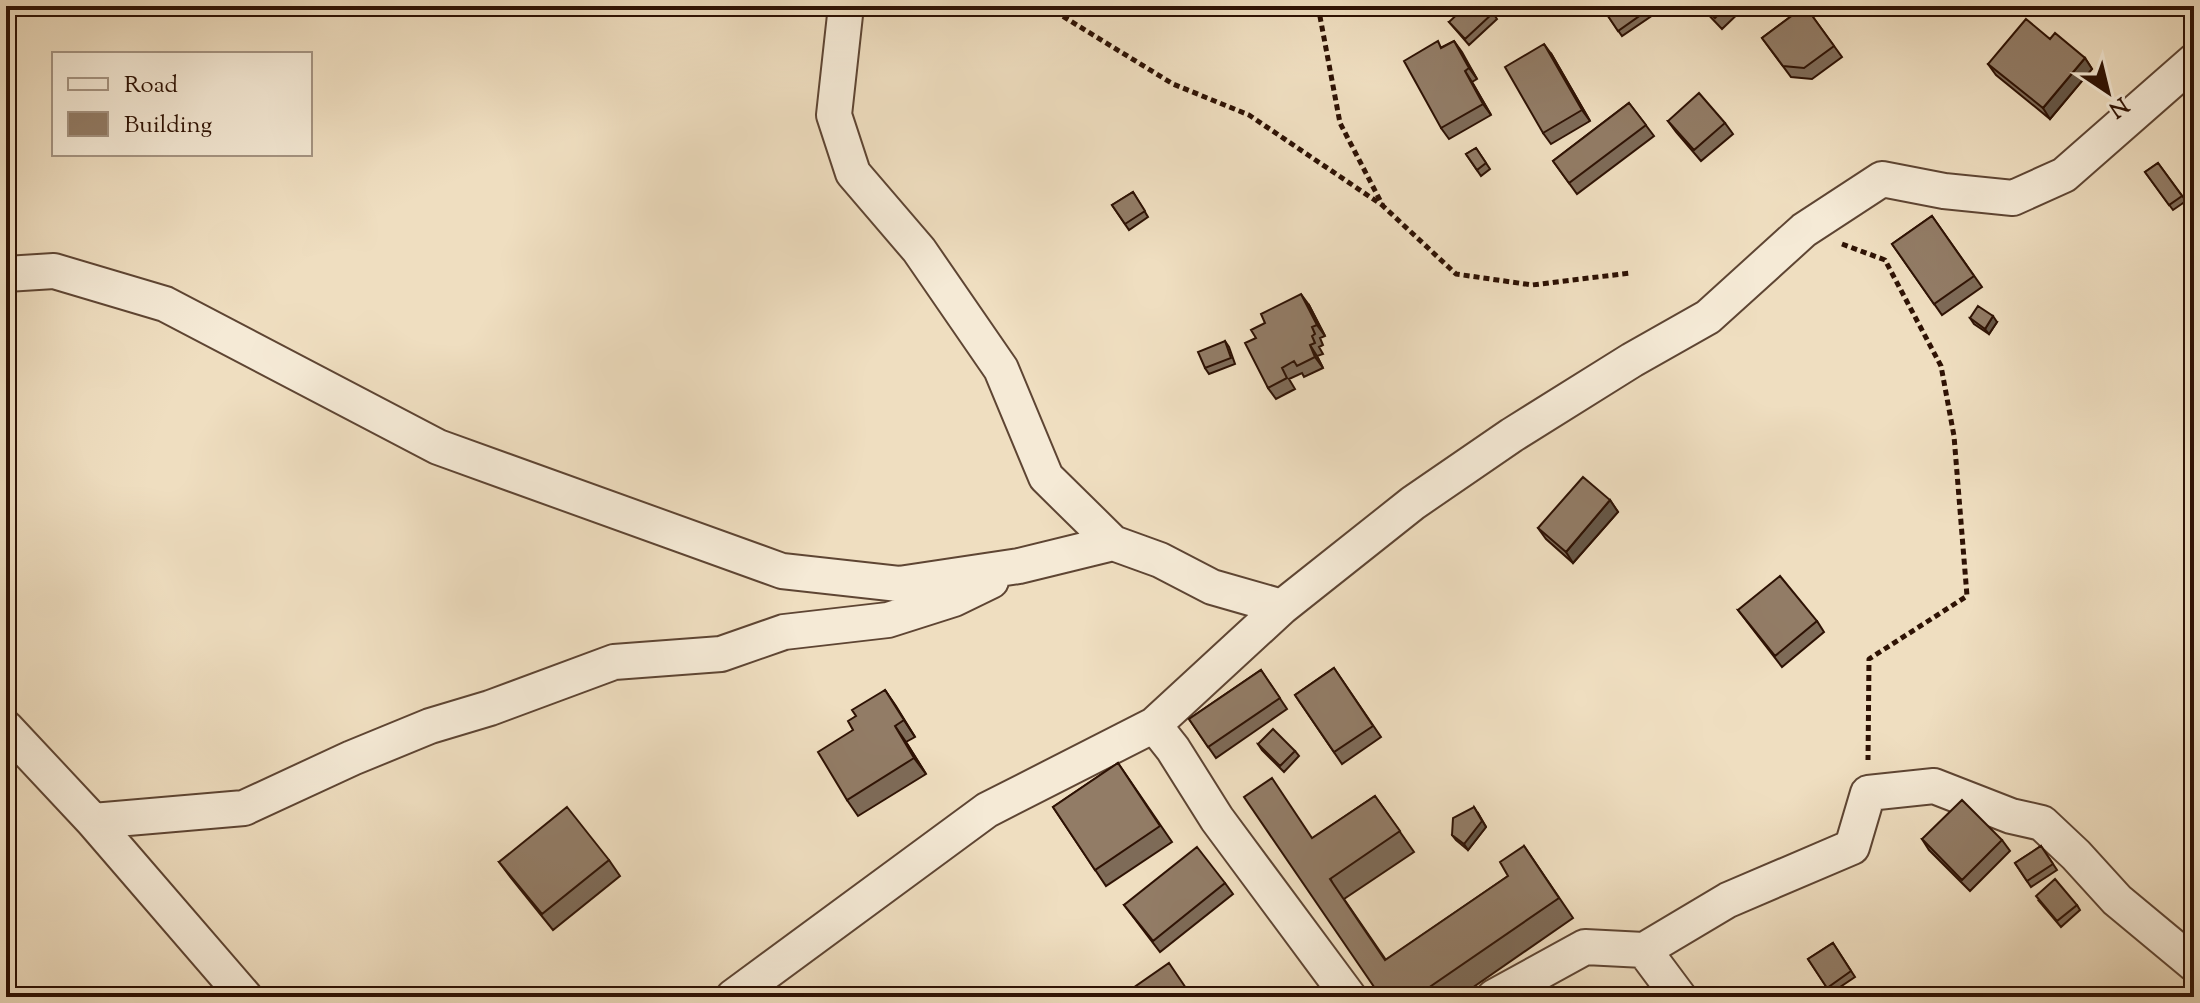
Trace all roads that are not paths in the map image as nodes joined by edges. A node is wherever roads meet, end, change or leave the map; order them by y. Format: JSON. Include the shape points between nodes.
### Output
{"nodes":[{"id":1,"x":846,"y":6,"type":"edge"},
{"id":2,"x":2194,"y":61,"type":"edge"},
{"id":3,"x":6,"y":274,"type":"edge"},
{"id":4,"x":1113,"y":543,"type":"junction"},
{"id":5,"x":1019,"y":566,"type":"junction"},
{"id":6,"x":1282,"y":607,"type":"junction"},
{"id":7,"x":1154,"y":725,"type":"junction"},
{"id":8,"x":6,"y":728,"type":"edge"},
{"id":9,"x":93,"y":821,"type":"junction"},
{"id":10,"x":1644,"y":950,"type":"junction"},
{"id":11,"x":2194,"y":964,"type":"edge"},
{"id":12,"x":245,"y":997,"type":"edge"},
{"id":13,"x":733,"y":997,"type":"edge"},
{"id":14,"x":1349,"y":997,"type":"edge"},
{"id":15,"x":1494,"y":997,"type":"edge"},
{"id":16,"x":1679,"y":997,"type":"edge"}],
"edges":[{"from":1,"to":4,"type":"street","via":[[834,115],[853,173],[919,250],[1001,369],[1046,477]]},
{"from":2,"to":6,"type":"street","via":[[2064,175],[2013,198],[1882,179],[1804,230],[1708,317],[1632,360],[1413,503]]},
{"from":3,"to":5,"type":"street","via":[[54,271],[165,304],[438,447],[782,571],[899,584]]},
{"from":4,"to":5,"type":"street"},
{"from":4,"to":6,"type":"street","via":[[1212,587]]},
{"from":5,"to":9,"type":"street","via":[[954,599],[888,620],[784,632],[721,654],[614,662],[430,726],[244,808]]},
{"from":6,"to":7,"type":"street"},
{"from":7,"to":13,"type":"street","via":[[987,810]]},
{"from":7,"to":14,"type":"street"},
{"from":8,"to":9,"type":"street"},
{"from":9,"to":12,"type":"street"},
{"from":10,"to":11,"type":"street","via":[[1728,900],[1852,847],[1868,793],[1934,786],[2042,823],[2117,900]]},
{"from":10,"to":15,"type":"street","via":[[1585,947]]},
{"from":10,"to":16,"type":"street"}]}
